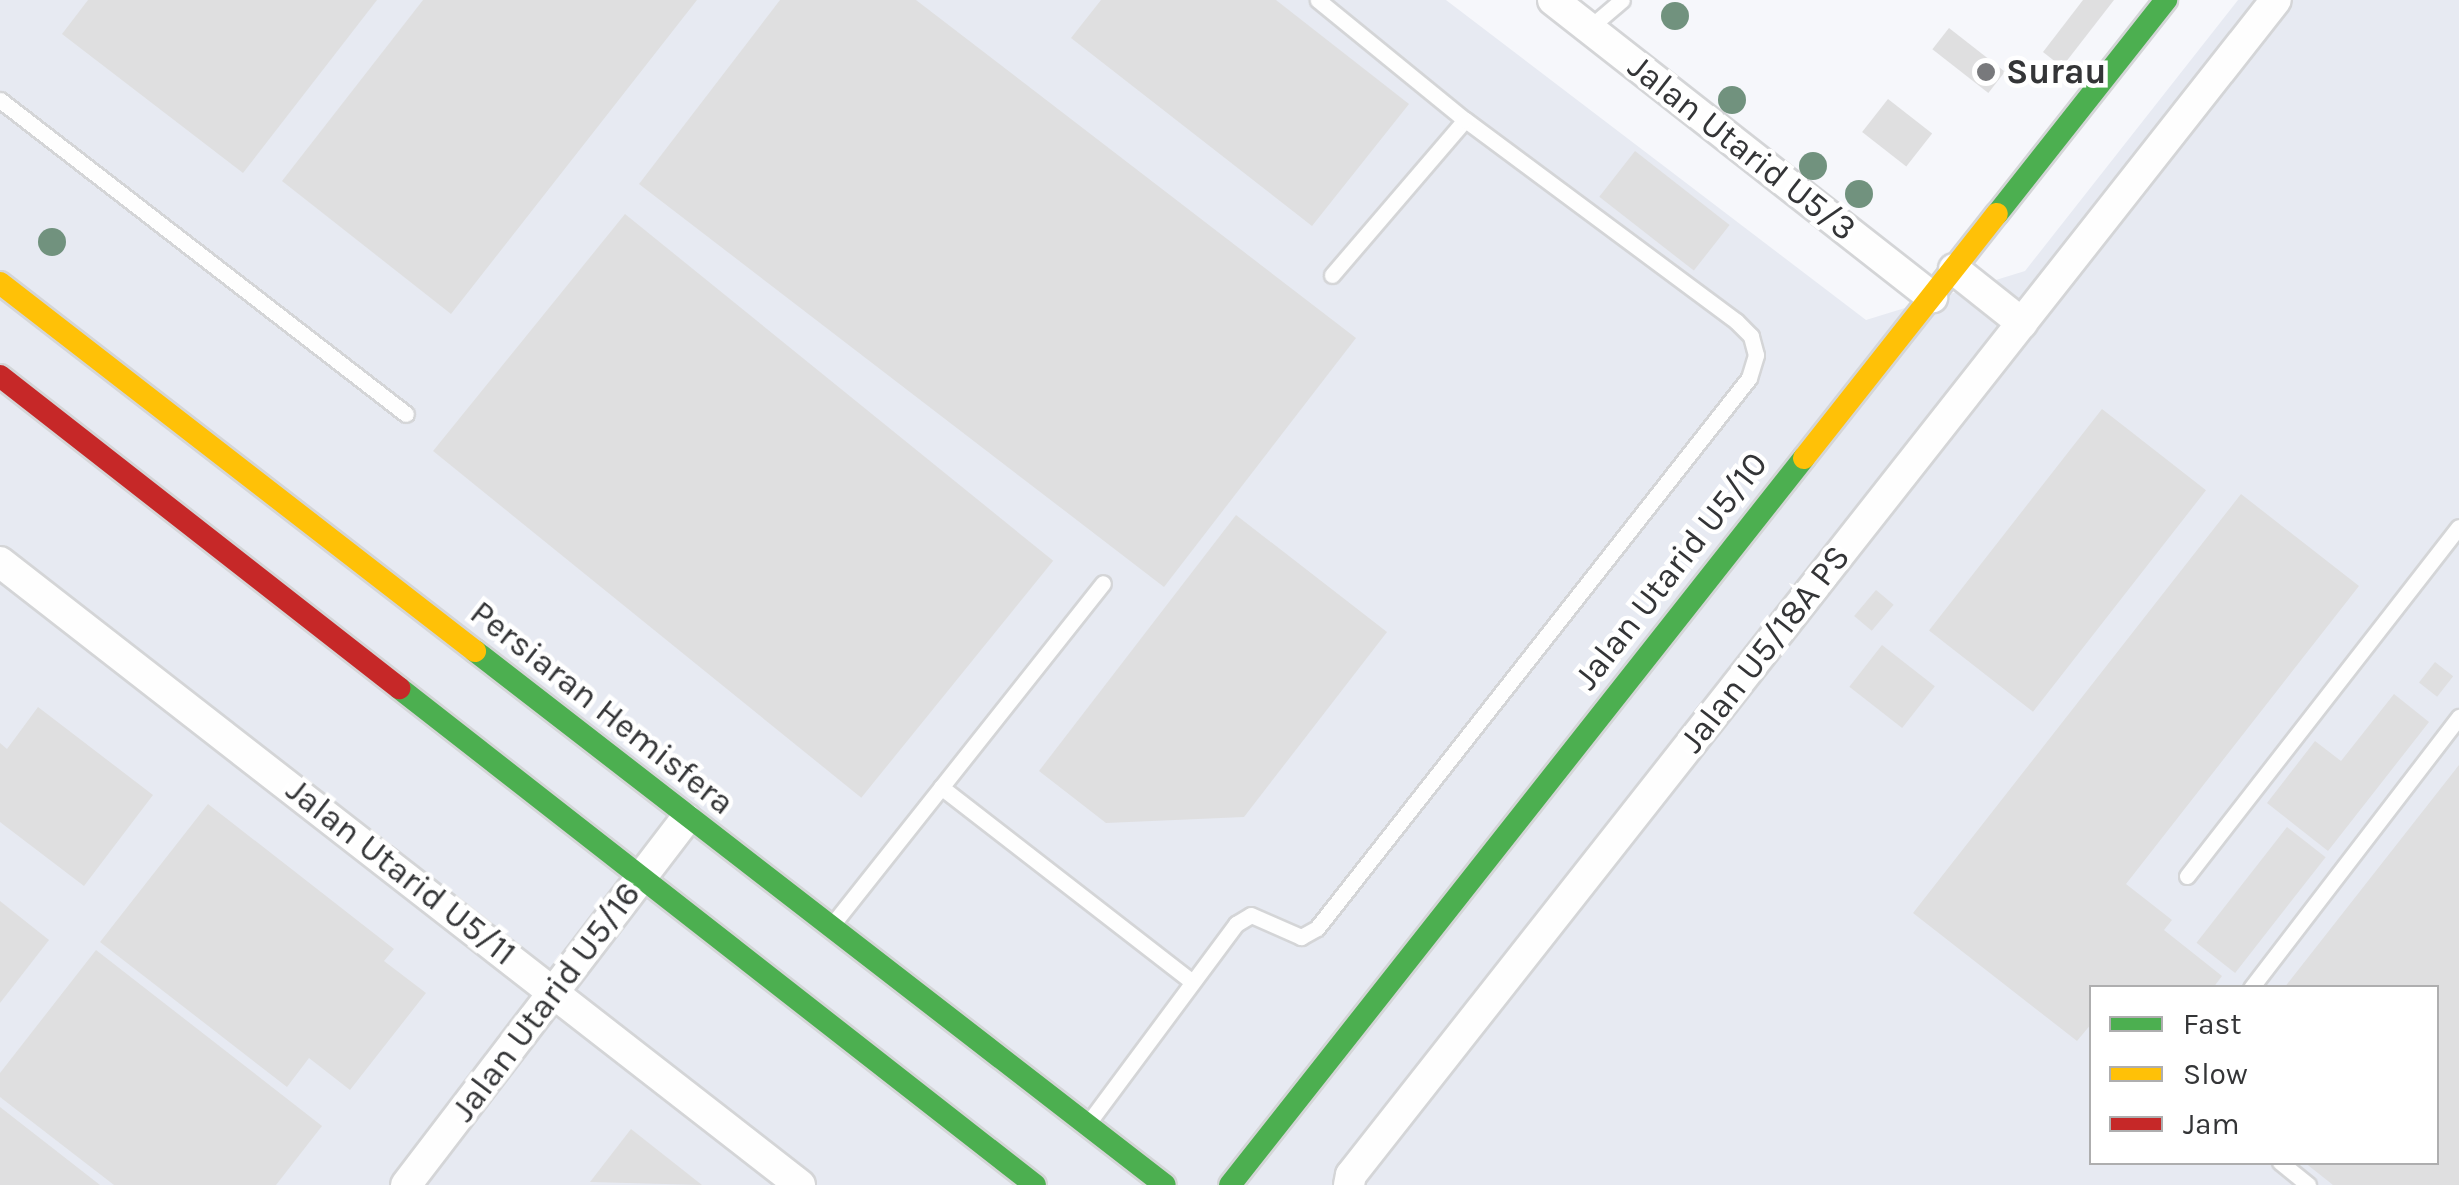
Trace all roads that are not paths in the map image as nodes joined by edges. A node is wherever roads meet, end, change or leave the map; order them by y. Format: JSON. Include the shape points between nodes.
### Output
{"nodes":[{"id":1,"x":1318,"y":0,"type":"edge"},
{"id":2,"x":1552,"y":0,"type":"edge"},
{"id":3,"x":1622,"y":0,"type":"edge"},
{"id":4,"x":2166,"y":0,"type":"edge"},
{"id":5,"x":2276,"y":0,"type":"edge"},
{"id":6,"x":1589,"y":28,"type":"junction"},
{"id":7,"x":0,"y":100,"type":"edge"},
{"id":8,"x":1465,"y":120,"type":"junction"},
{"id":9,"x":1954,"y":269,"type":"junction"},
{"id":10,"x":1332,"y":275,"type":"dead end"},
{"id":11,"x":0,"y":283,"type":"edge"},
{"id":12,"x":1932,"y":296,"type":"junction"},
{"id":13,"x":2022,"y":322,"type":"junction"},
{"id":14,"x":0,"y":376,"type":"edge"},
{"id":15,"x":406,"y":414,"type":"dead end"},
{"id":16,"x":2459,"y":527,"type":"edge"},
{"id":17,"x":0,"y":562,"type":"edge"},
{"id":18,"x":1102,"y":583,"type":"dead end"},
{"id":19,"x":2459,"y":718,"type":"edge"},
{"id":20,"x":941,"y":786,"type":"junction"},
{"id":21,"x":686,"y":819,"type":"junction"},
{"id":22,"x":642,"y":876,"type":"junction"},
{"id":23,"x":2186,"y":876,"type":"dead end"},
{"id":24,"x":829,"y":928,"type":"junction"},
{"id":25,"x":1192,"y":982,"type":"junction"},
{"id":26,"x":2254,"y":985,"type":"edge"},
{"id":27,"x":555,"y":991,"type":"junction"},
{"id":28,"x":1086,"y":1125,"type":"junction"},
{"id":29,"x":2284,"y":1165,"type":"edge"},
{"id":30,"x":406,"y":1185,"type":"edge"},
{"id":31,"x":800,"y":1185,"type":"edge"},
{"id":32,"x":1036,"y":1185,"type":"edge"},
{"id":33,"x":1164,"y":1185,"type":"edge"},
{"id":34,"x":1230,"y":1185,"type":"edge"},
{"id":35,"x":1350,"y":1185,"type":"edge"},
{"id":36,"x":2308,"y":1185,"type":"edge"}],
"edges":[{"from":1,"to":8,"type":"lane"},
{"from":2,"to":6,"type":"street","name":"Jalan Utarid U5/3"},
{"from":3,"to":6,"type":"lane"},
{"from":4,"to":9,"type":"street","name":"Jalan Utarid U5/10"},
{"from":5,"to":13,"type":"street","name":"Jalan U5/18A PS"},
{"from":6,"to":12,"type":"street","name":"Jalan Utarid U5/3"},
{"from":7,"to":15,"type":"lane"},
{"from":8,"to":10,"type":"lane"},
{"from":8,"to":25,"type":"lane","via":[[1736,321],[1751,336],[1756,355],[1749,378],[1317,928],[1302,936],[1251,915],[1236,924]]},
{"from":9,"to":12,"type":"street","name":"Jalan Utarid U5/10"},
{"from":9,"to":13,"type":"street"},
{"from":11,"to":21,"type":"street","name":"Persiaran Hemisfera"},
{"from":12,"to":34,"type":"street","name":"Jalan Utarid U5/10"},
{"from":13,"to":35,"type":"street","name":"Jalan U5/18A PS","via":[[1351,1174]]},
{"from":14,"to":22,"type":"street"},
{"from":16,"to":23,"type":"lane"},
{"from":17,"to":27,"type":"street","name":"Jalan Utarid U5/11"},
{"from":18,"to":20,"type":"lane"},
{"from":19,"to":26,"type":"lane"},
{"from":20,"to":24,"type":"lane"},
{"from":20,"to":25,"type":"lane"},
{"from":21,"to":22,"type":"street","name":"Jalan Utarid U5/16"},
{"from":21,"to":24,"type":"street","name":"Persiaran Hemisfera"},
{"from":22,"to":27,"type":"street","name":"Jalan Utarid U5/16"},
{"from":22,"to":32,"type":"street"},
{"from":24,"to":28,"type":"street","name":"Persiaran Hemisfera"},
{"from":25,"to":28,"type":"lane"},
{"from":27,"to":30,"type":"street","name":"Jalan Utarid U5/16"},
{"from":27,"to":31,"type":"street","name":"Jalan Utarid U5/11"},
{"from":28,"to":33,"type":"street","name":"Persiaran Hemisfera"},
{"from":29,"to":36,"type":"lane"}]}
